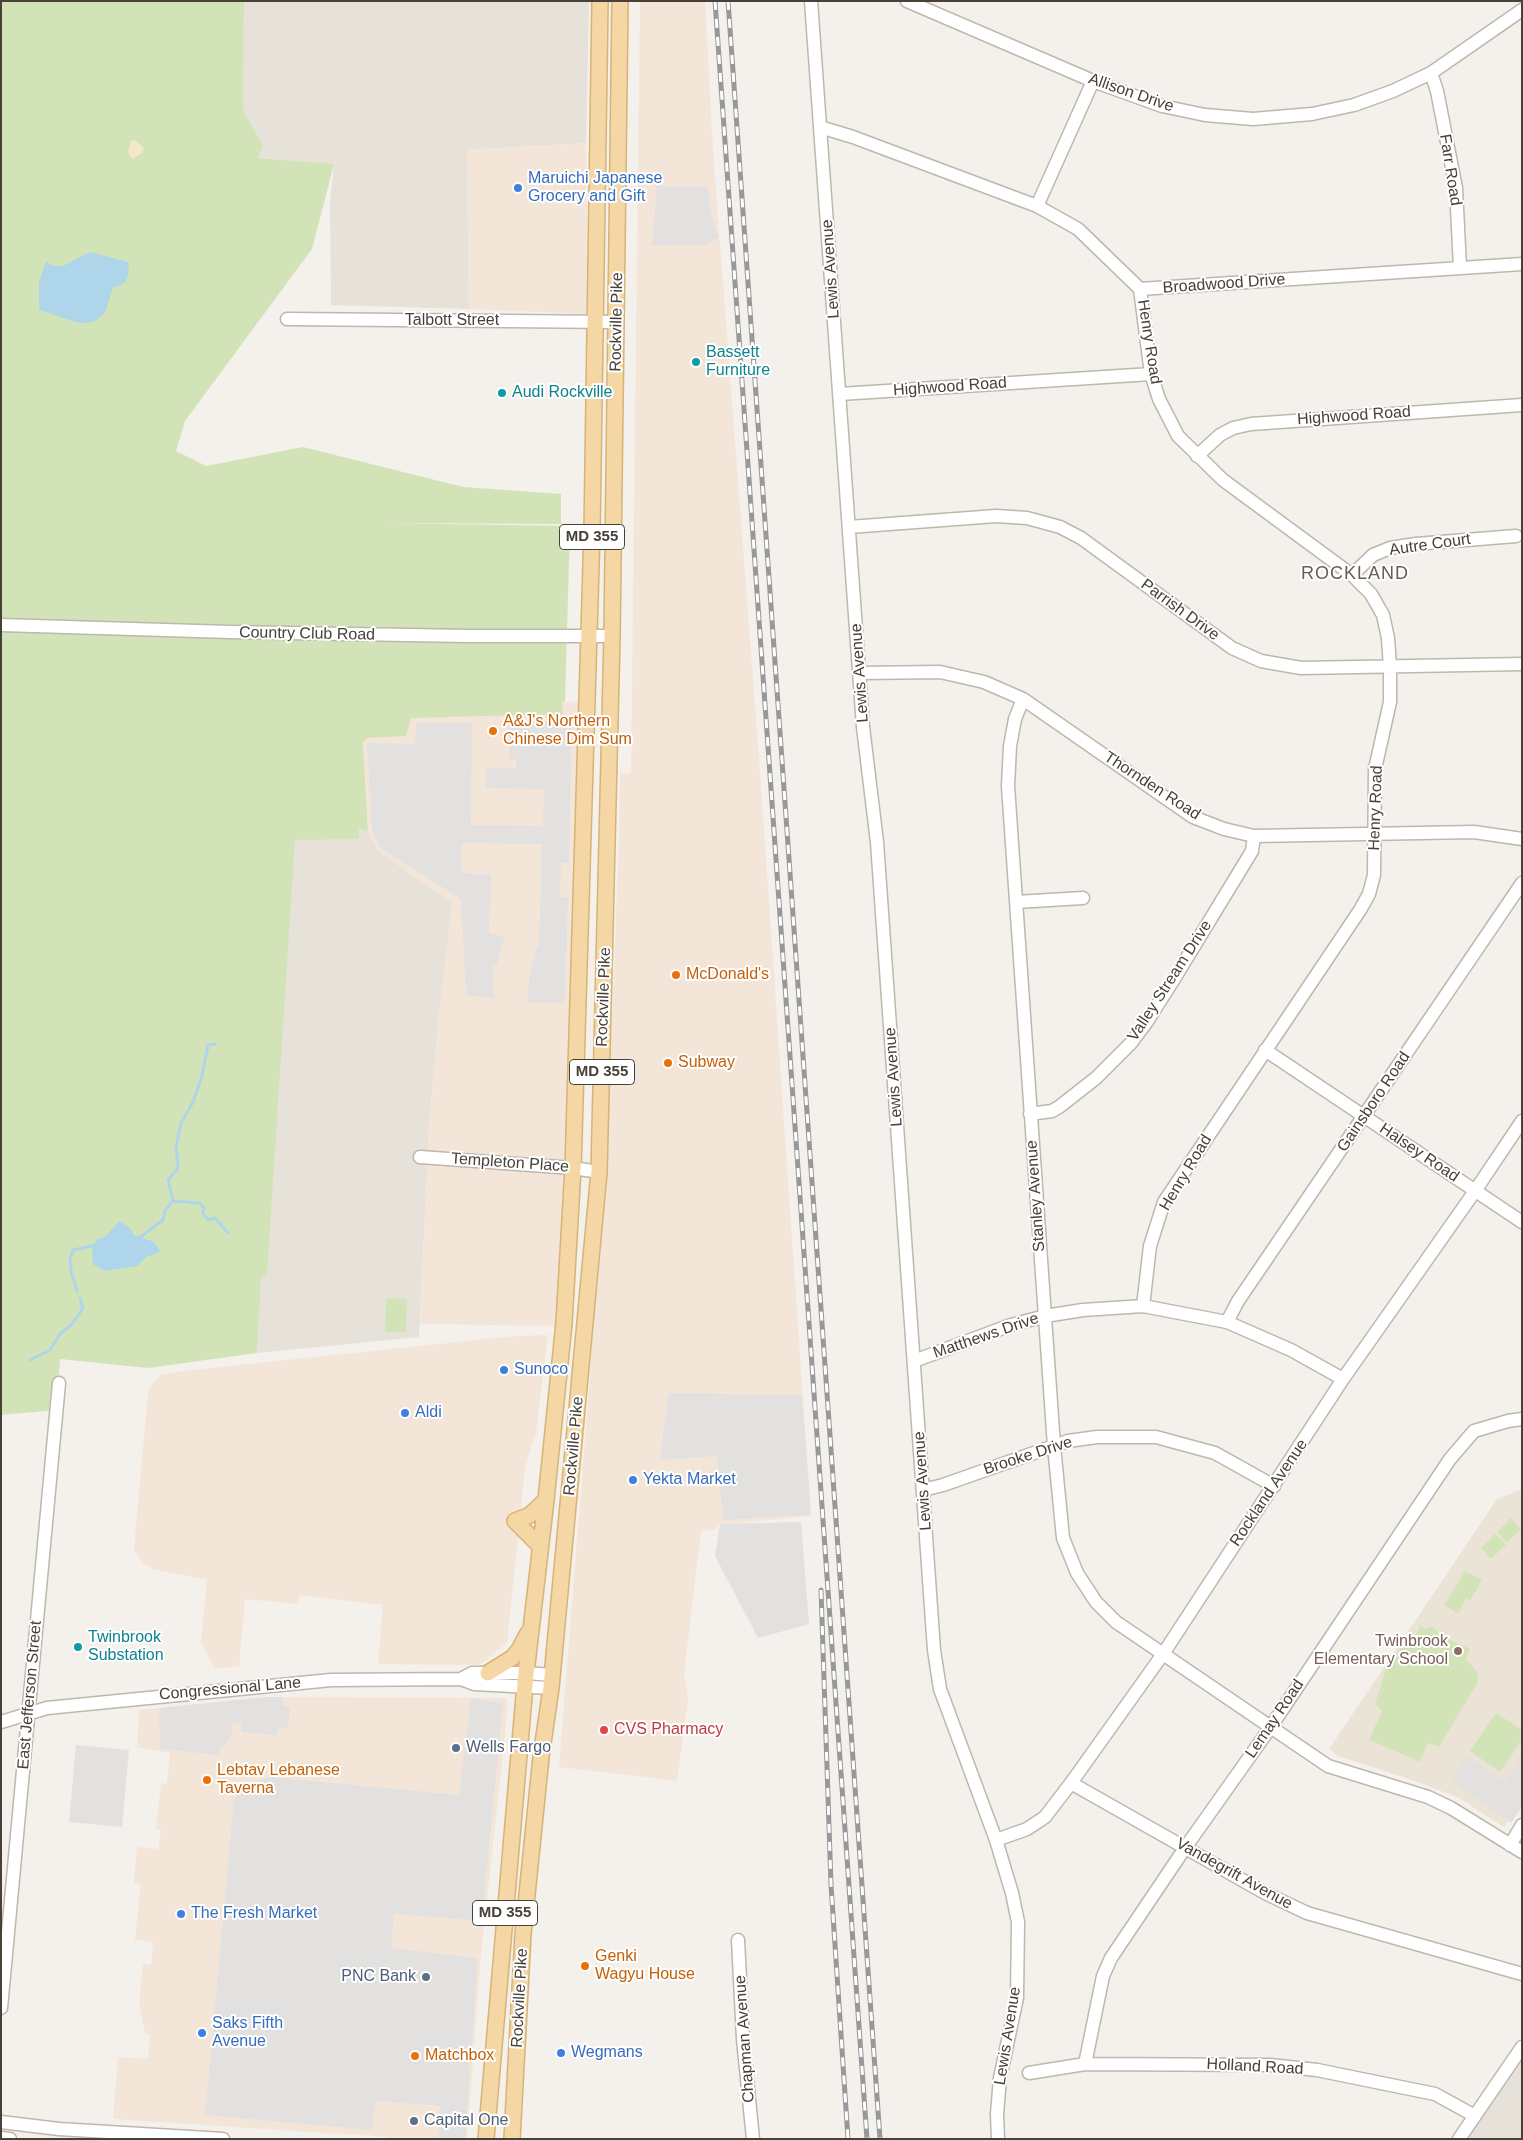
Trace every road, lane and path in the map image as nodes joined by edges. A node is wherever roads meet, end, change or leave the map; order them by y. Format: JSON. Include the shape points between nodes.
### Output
{"nodes":[{"id":1,"x":600,"y":1,"type":"edge"},
{"id":2,"x":620,"y":1,"type":"edge"},
{"id":3,"x":812,"y":1,"type":"edge"},
{"id":4,"x":907,"y":1,"type":"edge"},
{"id":5,"x":1522,"y":10,"type":"edge"},
{"id":6,"x":1431,"y":73,"type":"junction"},
{"id":7,"x":1093,"y":81,"type":"junction"},
{"id":8,"x":820,"y":127,"type":"junction"},
{"id":9,"x":1037,"y":206,"type":"junction"},
{"id":10,"x":1522,"y":264,"type":"edge"},
{"id":11,"x":1460,"y":268,"type":"junction"},
{"id":12,"x":1140,"y":289,"type":"junction"},
{"id":13,"x":287,"y":319,"type":"dead end"},
{"id":14,"x":596,"y":322,"type":"junction"},
{"id":15,"x":617,"y":322,"type":"junction"},
{"id":16,"x":1151,"y":374,"type":"junction"},
{"id":17,"x":840,"y":394,"type":"junction"},
{"id":18,"x":1522,"y":405,"type":"edge"},
{"id":19,"x":1197,"y":456,"type":"junction"},
{"id":20,"x":593,"y":481,"type":"junction"},
{"id":21,"x":614,"y":482,"type":"junction"},
{"id":22,"x":849,"y":528,"type":"junction"},
{"id":23,"x":1516,"y":536,"type":"dead end"},
{"id":24,"x":1352,"y":575,"type":"junction"},
{"id":25,"x":1,"y":625,"type":"edge"},
{"id":26,"x":612,"y":636,"type":"junction"},
{"id":27,"x":589,"y":637,"type":"junction"},
{"id":28,"x":1522,"y":664,"type":"edge"},
{"id":29,"x":1390,"y":667,"type":"junction"},
{"id":30,"x":860,"y":673,"type":"junction"},
{"id":31,"x":1023,"y":699,"type":"junction"},
{"id":32,"x":1375,"y":832,"type":"junction"},
{"id":33,"x":1254,"y":836,"type":"junction"},
{"id":34,"x":1522,"y":839,"type":"edge"},
{"id":35,"x":1522,"y":883,"type":"edge"},
{"id":36,"x":1083,"y":898,"type":"dead end"},
{"id":37,"x":1016,"y":902,"type":"junction"},
{"id":38,"x":1266,"y":1050,"type":"junction"},
{"id":39,"x":1030,"y":1114,"type":"junction"},
{"id":40,"x":1364,"y":1116,"type":"junction"},
{"id":41,"x":1522,"y":1121,"type":"edge"},
{"id":42,"x":420,"y":1157,"type":"dead end"},
{"id":43,"x":573,"y":1168,"type":"junction"},
{"id":44,"x":599,"y":1172,"type":"junction"},
{"id":45,"x":1475,"y":1191,"type":"junction"},
{"id":46,"x":1522,"y":1222,"type":"edge"},
{"id":47,"x":1143,"y":1306,"type":"junction"},
{"id":48,"x":1045,"y":1316,"type":"junction"},
{"id":49,"x":1227,"y":1322,"type":"junction"},
{"id":50,"x":914,"y":1361,"type":"junction"},
{"id":51,"x":1343,"y":1380,"type":"junction"},
{"id":52,"x":58,"y":1383,"type":"dead end"},
{"id":53,"x":1522,"y":1419,"type":"edge"},
{"id":54,"x":1054,"y":1446,"type":"junction"},
{"id":55,"x":1274,"y":1486,"type":"junction"},
{"id":56,"x":923,"y":1490,"type":"junction"},
{"id":57,"x":546,"y":1500,"type":"junction"},
{"id":58,"x":540,"y":1546,"type":"junction"},
{"id":59,"x":532,"y":1625,"type":"junction"},
{"id":60,"x":1163,"y":1654,"type":"junction"},
{"id":61,"x":488,"y":1673,"type":"junction"},
{"id":62,"x":461,"y":1679,"type":"junction"},
{"id":63,"x":526,"y":1680,"type":"junction"},
{"id":64,"x":552,"y":1682,"type":"junction"},
{"id":65,"x":29,"y":1714,"type":"junction"},
{"id":66,"x":1,"y":1722,"type":"edge"},
{"id":67,"x":1270,"y":1728,"type":"junction"},
{"id":68,"x":1071,"y":1783,"type":"junction"},
{"id":69,"x":1522,"y":1825,"type":"edge"},
{"id":70,"x":996,"y":1840,"type":"junction"},
{"id":71,"x":1510,"y":1845,"type":"junction"},
{"id":72,"x":1185,"y":1848,"type":"junction"},
{"id":73,"x":1522,"y":1852,"type":"edge"},
{"id":74,"x":738,"y":1940,"type":"dead end"},
{"id":75,"x":1522,"y":1974,"type":"edge"},
{"id":76,"x":1,"y":2008,"type":"edge"},
{"id":77,"x":1522,"y":2046,"type":"edge"},
{"id":78,"x":1085,"y":2064,"type":"junction"},
{"id":79,"x":1028,"y":2073,"type":"dead end"},
{"id":80,"x":1475,"y":2116,"type":"junction"},
{"id":81,"x":1,"y":2122,"type":"edge"},
{"id":82,"x":1,"y":2138,"type":"edge"},
{"id":83,"x":10,"y":2139,"type":"edge"},
{"id":84,"x":223,"y":2139,"type":"edge"},
{"id":85,"x":486,"y":2139,"type":"edge"},
{"id":86,"x":512,"y":2139,"type":"edge"},
{"id":87,"x":753,"y":2139,"type":"edge"},
{"id":88,"x":998,"y":2139,"type":"edge"},
{"id":89,"x":1459,"y":2139,"type":"edge"}],
"edges":[{"from":1,"to":14,"type":"main road","name":"Rockville Pike","number":"MD 355"},
{"from":2,"to":15,"type":"main road","name":"Rockville Pike","number":"MD 355"},
{"from":3,"to":8,"type":"street","name":"Lewis Avenue"},
{"from":4,"to":7,"type":"street","name":"Allison Drive"},
{"from":5,"to":6,"type":"street","name":"Allison Drive"},
{"from":6,"to":7,"type":"street","name":"Allison Drive","via":[[1354,105],[1312,114],[1253,119],[1205,115],[1162,106]]},
{"from":6,"to":11,"type":"street","name":"Farr Road","via":[[1456,188]]},
{"from":7,"to":9,"type":"street"},
{"from":8,"to":9,"type":"street","name":"Broadwood Drive"},
{"from":8,"to":17,"type":"street","name":"Lewis Avenue"},
{"from":9,"to":12,"type":"street","name":"Broadwood Drive","via":[[1078,229]]},
{"from":10,"to":11,"type":"street","name":"Broadwood Drive"},
{"from":11,"to":12,"type":"street","name":"Broadwood Drive"},
{"from":12,"to":16,"type":"street","name":"Henry Road"},
{"from":13,"to":14,"type":"street","name":"Talbott Street"},
{"from":14,"to":15,"type":"street","name":"Talbott Street"},
{"from":14,"to":20,"type":"main road","name":"Rockville Pike","number":"MD 355"},
{"from":15,"to":21,"type":"main road","name":"Rockville Pike","number":"MD 355"},
{"from":16,"to":17,"type":"street","name":"Highwood Road"},
{"from":16,"to":19,"type":"street","name":"Henry Road","via":[[1158,399],[1170,423]]},
{"from":17,"to":22,"type":"street","name":"Lewis Avenue"},
{"from":18,"to":19,"type":"street","name":"Highwood Road","via":[[1251,424],[1220,435]]},
{"from":19,"to":24,"type":"street","name":"Henry Road","via":[[1223,480]]},
{"from":20,"to":21,"type":"main road"},
{"from":20,"to":27,"type":"main road","name":"Rockville Pike","number":"MD 355"},
{"from":21,"to":26,"type":"main road","name":"Rockville Pike","number":"MD 355"},
{"from":22,"to":29,"type":"street","name":"Parrish Drive","via":[[996,516],[1027,518],[1060,527],[1081,538],[1232,648],[1261,662],[1301,668]]},
{"from":22,"to":30,"type":"street","name":"Lewis Avenue"},
{"from":23,"to":24,"type":"street","name":"Autre Court","via":[[1390,548],[1373,555]]},
{"from":24,"to":29,"type":"street","name":"Henry Road","via":[[1371,594],[1383,615]]},
{"from":25,"to":27,"type":"street","name":"Country Club Road"},
{"from":26,"to":27,"type":"street","name":"Country Club Road"},
{"from":26,"to":44,"type":"main road","name":"Rockville Pike","number":"MD 355"},
{"from":27,"to":43,"type":"main road","name":"Rockville Pike","number":"MD 355"},
{"from":28,"to":29,"type":"street","name":"Parrish Drive"},
{"from":29,"to":32,"type":"street","name":"Henry Road","via":[[1390,702],[1375,769]]},
{"from":30,"to":31,"type":"street","name":"Thornden Road","via":[[940,672],[984,682]]},
{"from":30,"to":50,"type":"street","name":"Lewis Avenue","via":[[877,842]]},
{"from":31,"to":33,"type":"street","name":"Thornden Road","via":[[1193,816],[1224,829]]},
{"from":31,"to":37,"type":"street","name":"Stanley Avenue","via":[[1013,728],[1008,786]]},
{"from":32,"to":33,"type":"street","name":"Thornden Road"},
{"from":32,"to":34,"type":"street","name":"Thornden Road","via":[[1474,832]]},
{"from":32,"to":38,"type":"street","name":"Henry Road","via":[[1374,875],[1369,894]]},
{"from":33,"to":39,"type":"street","name":"Valley Stream Drive","via":[[1252,852],[1174,980],[1131,1043],[1096,1078],[1060,1107]]},
{"from":35,"to":40,"type":"street","name":"Gainsboro Road"},
{"from":36,"to":37,"type":"street"},
{"from":37,"to":39,"type":"street","name":"Stanley Avenue"},
{"from":38,"to":40,"type":"street","name":"Halsey Road"},
{"from":38,"to":47,"type":"street","name":"Henry Road","via":[[1164,1202],[1150,1246]]},
{"from":39,"to":48,"type":"street","name":"Stanley Avenue"},
{"from":40,"to":45,"type":"street","name":"Halsey Road"},
{"from":40,"to":49,"type":"street","name":"Gainsboro Road"},
{"from":41,"to":45,"type":"street","name":"Rockland Avenue"},
{"from":42,"to":43,"type":"street","name":"Templeton Place"},
{"from":43,"to":44,"type":"street","name":"Templeton Place"},
{"from":43,"to":57,"type":"main road","name":"Rockville Pike","number":"MD 355","via":[[564,1323]]},
{"from":44,"to":64,"type":"main road","name":"Rockville Pike","number":"MD 355"},
{"from":45,"to":46,"type":"street","name":"Halsey Road"},
{"from":45,"to":51,"type":"street","name":"Rockland Avenue"},
{"from":47,"to":48,"type":"street","name":"Matthews Drive"},
{"from":47,"to":49,"type":"street","name":"Matthews Drive"},
{"from":48,"to":50,"type":"street","name":"Matthews Drive","via":[[1011,1325]]},
{"from":48,"to":54,"type":"street","name":"Stanley Avenue"},
{"from":49,"to":51,"type":"street","name":"Matthews Drive","via":[[1290,1350]]},
{"from":50,"to":56,"type":"street","name":"Lewis Avenue"},
{"from":51,"to":55,"type":"street","name":"Rockland Avenue"},
{"from":52,"to":65,"type":"street","name":"East Jefferson Street"},
{"from":53,"to":67,"type":"street","name":"Lemay Road","via":[[1474,1431],[1450,1458]]},
{"from":54,"to":55,"type":"street","name":"Brooke Drive","via":[[1097,1437],[1156,1437],[1215,1453]]},
{"from":54,"to":56,"type":"street","name":"Brooke Drive"},
{"from":54,"to":60,"type":"street","name":"Stanley Avenue","via":[[1063,1538],[1077,1573],[1096,1602],[1116,1622]]},
{"from":55,"to":60,"type":"street","name":"Rockland Avenue"},
{"from":56,"to":70,"type":"street","name":"Lewis Avenue","via":[[934,1650],[940,1689]]},
{"from":57,"to":58,"type":"main road","name":"Rockville Pike","number":"MD 355"},
{"from":57,"to":58,"type":"main road","via":[[530,1515],[515,1521]]},
{"from":58,"to":59,"type":"main road","name":"Rockville Pike","number":"MD 355"},
{"from":59,"to":61,"type":"main road","via":[[512,1658]]},
{"from":59,"to":63,"type":"main road","name":"Rockville Pike","number":"MD 355"},
{"from":60,"to":67,"type":"street","name":"Stanley Avenue"},
{"from":60,"to":68,"type":"street","name":"Rockland Avenue"},
{"from":61,"to":62,"type":"street","name":"Congressional Lane","via":[[472,1673]]},
{"from":61,"to":63,"type":"street","name":"Congressional Lane"},
{"from":62,"to":63,"type":"street","name":"Congressional Lane","via":[[474,1684]]},
{"from":62,"to":65,"type":"street","name":"Congressional Lane","via":[[331,1680],[56,1707]]},
{"from":63,"to":64,"type":"street","name":"Congressional Lane"},
{"from":63,"to":85,"type":"main road","name":"Rockville Pike","number":"MD 355"},
{"from":64,"to":86,"type":"main road","name":"Rockville Pike","number":"MD 355","via":[[522,1934]]},
{"from":65,"to":66,"type":"street","name":"Congressional Lane"},
{"from":65,"to":76,"type":"street","name":"East Jefferson Street"},
{"from":67,"to":71,"type":"street","name":"Stanley Avenue","via":[[1328,1766],[1428,1797]]},
{"from":67,"to":72,"type":"street","name":"Lemay Road"},
{"from":68,"to":70,"type":"street","name":"Rockland Avenue","via":[[1045,1817],[1027,1829]]},
{"from":68,"to":72,"type":"street","name":"Vandegrift Avenue"},
{"from":69,"to":71,"type":"street"},
{"from":70,"to":88,"type":"street","name":"Lewis Avenue","via":[[1018,1922],[1019,1953],[1016,1998],[999,2084]]},
{"from":71,"to":73,"type":"street","name":"Stanley Avenue"},
{"from":72,"to":75,"type":"street","name":"Vandegrift Avenue","via":[[1265,1894],[1307,1913]]},
{"from":72,"to":78,"type":"street","name":"Lemay Road","via":[[1111,1958],[1103,1976]]},
{"from":74,"to":87,"type":"street","name":"Chapman Avenue"},
{"from":77,"to":80,"type":"street"},
{"from":78,"to":79,"type":"street","name":"Holland Road"},
{"from":78,"to":80,"type":"street","name":"Holland Road","via":[[1270,2065],[1316,2070],[1435,2094]]},
{"from":80,"to":89,"type":"street"},
{"from":81,"to":84,"type":"street","via":[[58,2129]]},
{"from":82,"to":83,"type":"street"}]}
